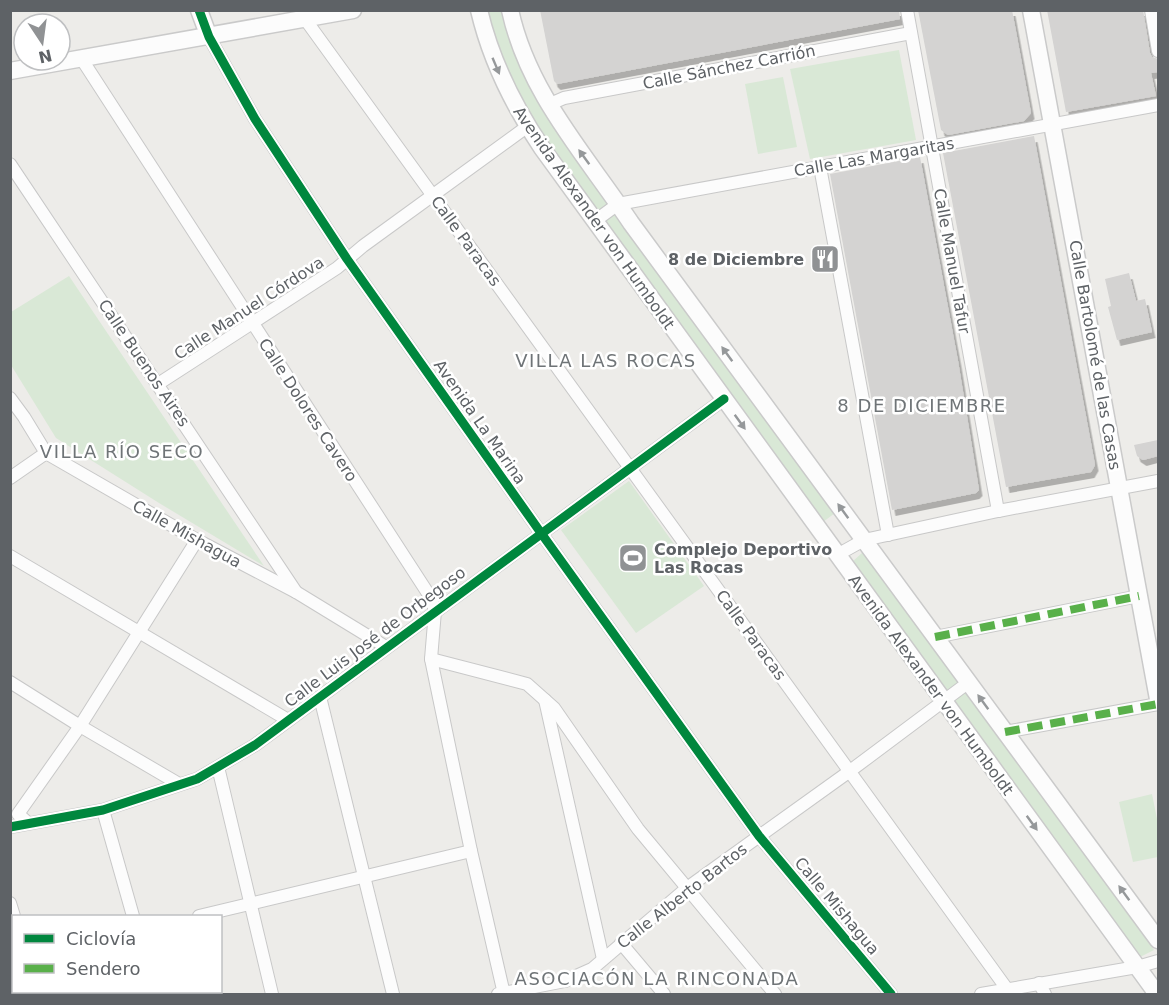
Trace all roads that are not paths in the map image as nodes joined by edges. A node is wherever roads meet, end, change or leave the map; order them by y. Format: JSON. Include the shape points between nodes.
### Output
{"nodes":[{"id":1,"x":199,"y":10,"type":"edge"},
{"id":2,"x":353,"y":10,"type":"edge"},
{"id":3,"x":479,"y":10,"type":"edge"},
{"id":4,"x":510,"y":10,"type":"edge"},
{"id":5,"x":907,"y":10,"type":"edge"},
{"id":6,"x":1031,"y":10,"type":"edge"},
{"id":7,"x":1151,"y":10,"type":"edge"},
{"id":8,"x":305,"y":19,"type":"junction"},
{"id":9,"x":911,"y":33,"type":"junction"},
{"id":10,"x":209,"y":37,"type":"junction"},
{"id":11,"x":1158,"y":51,"type":"edge"},
{"id":12,"x":81,"y":58,"type":"junction"},
{"id":13,"x":10,"y":71,"type":"edge"},
{"id":14,"x":548,"y":105,"type":"junction"},
{"id":15,"x":1158,"y":105,"type":"edge"},
{"id":16,"x":1052,"y":124,"type":"junction"},
{"id":17,"x":528,"y":126,"type":"junction"},
{"id":18,"x":931,"y":147,"type":"junction"},
{"id":19,"x":10,"y":164,"type":"edge"},
{"id":20,"x":820,"y":167,"type":"junction"},
{"id":21,"x":432,"y":195,"type":"junction"},
{"id":22,"x":618,"y":204,"type":"junction"},
{"id":23,"x":595,"y":221,"type":"junction"},
{"id":24,"x":347,"y":259,"type":"junction"},
{"id":25,"x":252,"y":324,"type":"junction"},
{"id":26,"x":158,"y":384,"type":"junction"},
{"id":27,"x":10,"y":398,"type":"edge"},
{"id":28,"x":724,"y":399,"type":"junction"},
{"id":29,"x":46,"y":453,"type":"junction"},
{"id":30,"x":630,"y":468,"type":"junction"},
{"id":31,"x":10,"y":478,"type":"edge"},
{"id":32,"x":1158,"y":481,"type":"edge"},
{"id":33,"x":1119,"y":489,"type":"junction"},
{"id":34,"x":998,"y":512,"type":"junction"},
{"id":35,"x":541,"y":533,"type":"junction"},
{"id":36,"x":888,"y":535,"type":"junction"},
{"id":37,"x":197,"y":540,"type":"junction"},
{"id":38,"x":864,"y":540,"type":"junction"},
{"id":39,"x":837,"y":555,"type":"junction"},
{"id":40,"x":10,"y":556,"type":"edge"},
{"id":41,"x":296,"y":592,"type":"junction"},
{"id":42,"x":1139,"y":596,"type":"junction"},
{"id":43,"x":435,"y":611,"type":"junction"},
{"id":44,"x":140,"y":634,"type":"junction"},
{"id":45,"x":935,"y":637,"type":"junction"},
{"id":46,"x":386,"y":647,"type":"junction"},
{"id":47,"x":431,"y":659,"type":"junction"},
{"id":48,"x":10,"y":682,"type":"edge"},
{"id":49,"x":969,"y":682,"type":"junction"},
{"id":50,"x":320,"y":697,"type":"junction"},
{"id":51,"x":1158,"y":699,"type":"edge"},
{"id":52,"x":545,"y":700,"type":"junction"},
{"id":53,"x":943,"y":701,"type":"junction"},
{"id":54,"x":1158,"y":705,"type":"edge"},
{"id":55,"x":288,"y":720,"type":"junction"},
{"id":56,"x":80,"y":726,"type":"junction"},
{"id":57,"x":1005,"y":732,"type":"junction"},
{"id":58,"x":218,"y":767,"type":"junction"},
{"id":59,"x":850,"y":771,"type":"junction"},
{"id":60,"x":179,"y":784,"type":"junction"},
{"id":61,"x":103,"y":810,"type":"junction"},
{"id":62,"x":14,"y":811,"type":"edge"},
{"id":63,"x":28,"y":824,"type":"junction"},
{"id":64,"x":10,"y":827,"type":"edge"},
{"id":65,"x":759,"y":836,"type":"junction"},
{"id":66,"x":471,"y":851,"type":"junction"},
{"id":67,"x":363,"y":877,"type":"junction"},
{"id":68,"x":687,"y":888,"type":"junction"},
{"id":69,"x":252,"y":904,"type":"junction"},
{"id":70,"x":133,"y":915,"type":"edge"},
{"id":71,"x":203,"y":915,"type":"edge"},
{"id":72,"x":1158,"y":940,"type":"edge"},
{"id":73,"x":621,"y":943,"type":"junction"},
{"id":74,"x":603,"y":959,"type":"junction"},
{"id":75,"x":1158,"y":961,"type":"edge"},
{"id":76,"x":1137,"y":967,"type":"junction"},
{"id":77,"x":1007,"y":989,"type":"junction"},
{"id":78,"x":1042,"y":989,"type":"edge"},
{"id":79,"x":272,"y":994,"type":"edge"},
{"id":80,"x":393,"y":994,"type":"edge"},
{"id":81,"x":502,"y":994,"type":"edge"},
{"id":82,"x":664,"y":994,"type":"edge"},
{"id":83,"x":775,"y":994,"type":"edge"},
{"id":84,"x":891,"y":994,"type":"edge"},
{"id":85,"x":981,"y":994,"type":"edge"},
{"id":86,"x":1157,"y":994,"type":"edge"}],
"edges":[{"from":1,"to":10,"type":"main road","name":"Avenida La Marina"},
{"from":2,"to":8,"type":"main road"},
{"from":3,"to":17,"type":"main road","name":"Avenida Alexander von Humboldt","one_way":true,"via":[[491,55]]},
{"from":4,"to":14,"type":"main road","name":"Avenida Alexander von Humboldt","via":[[519,45]]},
{"from":5,"to":9,"type":"street","name":"Calle Manuel Tafur"},
{"from":6,"to":16,"type":"main road","name":"Calle Bartolomé de las Casas"},
{"from":7,"to":11,"type":"street"},
{"from":8,"to":10,"type":"main road"},
{"from":8,"to":21,"type":"street","name":"Calle Paracas"},
{"from":9,"to":14,"type":"street","name":"Calle Sánchez Carrión","via":[[564,98]]},
{"from":9,"to":18,"type":"street","name":"Calle Manuel Tafur"},
{"from":10,"to":12,"type":"main road"},
{"from":10,"to":24,"type":"street","name":"Avenida La Marina","via":[[255,119]]},
{"from":12,"to":13,"type":"main road"},
{"from":12,"to":25,"type":"street","name":"Calle Dolores Cavero"},
{"from":22,"to":14,"type":"main road","name":"Avenida Alexander von Humboldt","one_way":true},
{"from":15,"to":16,"type":"street","name":"Calle Las Margaritas"},
{"from":16,"to":18,"type":"street","name":"Calle Las Margaritas"},
{"from":16,"to":33,"type":"main road","name":"Calle Bartolomé de las Casas"},
{"from":17,"to":21,"type":"street","name":"Calle Manuel Córdova"},
{"from":17,"to":23,"type":"main road","name":"Avenida Alexander von Humboldt"},
{"from":18,"to":20,"type":"street","name":"Calle Las Margaritas"},
{"from":18,"to":34,"type":"street","name":"Calle Manuel Tafur"},
{"from":19,"to":26,"type":"street","name":"Calle Buenos Aires"},
{"from":20,"to":22,"type":"street","name":"Calle Las Margaritas"},
{"from":20,"to":36,"type":"street"},
{"from":21,"to":24,"type":"street","name":"Calle Manuel Córdova"},
{"from":21,"to":30,"type":"street","name":"Calle Paracas"},
{"from":22,"to":23,"type":"street","name":"Calle Las Margaritas"},
{"from":38,"to":22,"type":"main road","name":"Avenida Alexander von Humboldt","one_way":true},
{"from":23,"to":28,"type":"main road","name":"Avenida Alexander von Humboldt"},
{"from":24,"to":25,"type":"street","name":"Calle Manuel Córdova"},
{"from":24,"to":35,"type":"street","name":"Avenida La Marina"},
{"from":25,"to":26,"type":"street","name":"Calle Manuel Córdova"},
{"from":25,"to":43,"type":"street","name":"Calle Dolores Cavero","via":[[431,598]]},
{"from":26,"to":41,"type":"street","name":"Calle Buenos Aires"},
{"from":27,"to":29,"type":"street","name":"Calle Mishagua"},
{"from":28,"to":30,"type":"street","name":"Calle Luis José de Orbegoso"},
{"from":28,"to":39,"type":"main road","name":"Avenida Alexander von Humboldt","one_way":true},
{"from":29,"to":31,"type":"street"},
{"from":29,"to":37,"type":"street","name":"Calle Mishagua"},
{"from":30,"to":35,"type":"street","name":"Calle Luis José de Orbegoso"},
{"from":30,"to":59,"type":"street","name":"Calle Paracas"},
{"from":32,"to":33,"type":"street"},
{"from":33,"to":34,"type":"street"},
{"from":33,"to":42,"type":"main road","name":"Calle Bartolomé de las Casas"},
{"from":34,"to":36,"type":"street"},
{"from":35,"to":43,"type":"street","name":"Calle Luis José de Orbegoso"},
{"from":35,"to":65,"type":"street","name":"Avenida La Marina"},
{"from":36,"to":38,"type":"street"},
{"from":37,"to":41,"type":"street","name":"Calle Mishagua"},
{"from":37,"to":44,"type":"street"},
{"from":38,"to":39,"type":"street"},
{"from":38,"to":45,"type":"main road","name":"Avenida Alexander von Humboldt"},
{"from":39,"to":53,"type":"main road","name":"Avenida Alexander von Humboldt"},
{"from":40,"to":44,"type":"street"},
{"from":41,"to":46,"type":"street","name":"Calle Mishagua"},
{"from":42,"to":45,"type":"street"},
{"from":42,"to":51,"type":"main road","name":"Calle Bartolomé de las Casas"},
{"from":43,"to":46,"type":"street","name":"Calle Luis José de Orbegoso"},
{"from":43,"to":47,"type":"street"},
{"from":44,"to":55,"type":"street"},
{"from":44,"to":56,"type":"street"},
{"from":45,"to":49,"type":"main road","name":"Avenida Alexander von Humboldt"},
{"from":46,"to":50,"type":"street","name":"Calle Luis José de Orbegoso"},
{"from":47,"to":52,"type":"street","via":[[527,684]]},
{"from":47,"to":66,"type":"street"},
{"from":48,"to":56,"type":"street"},
{"from":49,"to":53,"type":"street","name":"Calle Alberto Bartos"},
{"from":57,"to":49,"type":"main road","name":"Avenida Alexander von Humboldt","one_way":true},
{"from":50,"to":55,"type":"street","name":"Calle Luis José de Orbegoso"},
{"from":50,"to":67,"type":"street"},
{"from":52,"to":68,"type":"street","via":[[638,829]]},
{"from":52,"to":74,"type":"street"},
{"from":53,"to":59,"type":"street","name":"Calle Alberto Bartos"},
{"from":53,"to":76,"type":"main road","name":"Avenida Alexander von Humboldt","one_way":true},
{"from":54,"to":57,"type":"street"},
{"from":55,"to":58,"type":"street","name":"Calle Luis José de Orbegoso"},
{"from":56,"to":60,"type":"street"},
{"from":56,"to":62,"type":"street"},
{"from":72,"to":57,"type":"main road","name":"Avenida Alexander von Humboldt","one_way":true},
{"from":58,"to":60,"type":"street","name":"Calle Luis José de Orbegoso"},
{"from":58,"to":69,"type":"street"},
{"from":59,"to":65,"type":"street","name":"Calle Alberto Bartos"},
{"from":59,"to":77,"type":"street","name":"Calle Paracas"},
{"from":60,"to":61,"type":"street","name":"Calle Luis José de Orbegoso"},
{"from":61,"to":63,"type":"street","name":"Calle Luis José de Orbegoso"},
{"from":61,"to":70,"type":"street"},
{"from":62,"to":63,"type":"street"},
{"from":63,"to":64,"type":"street","name":"Calle Luis José de Orbegoso"},
{"from":65,"to":68,"type":"street","name":"Calle Alberto Bartos"},
{"from":65,"to":84,"type":"street","name":"Calle Mishagua"},
{"from":66,"to":67,"type":"street"},
{"from":66,"to":81,"type":"street"},
{"from":67,"to":69,"type":"street"},
{"from":67,"to":80,"type":"street"},
{"from":68,"to":73,"type":"street","name":"Calle Alberto Bartos"},
{"from":68,"to":83,"type":"street"},
{"from":69,"to":71,"type":"street"},
{"from":69,"to":79,"type":"street"},
{"from":73,"to":74,"type":"street","name":"Calle Alberto Bartos"},
{"from":73,"to":82,"type":"street"},
{"from":74,"to":81,"type":"street","name":"Calle Alberto Bartos","via":[[566,981]]},
{"from":75,"to":76,"type":"street"},
{"from":76,"to":78,"type":"street"},
{"from":76,"to":86,"type":"main road","name":"Avenida Alexander von Humboldt"},
{"from":77,"to":78,"type":"street"},
{"from":77,"to":85,"type":"street"}]}
